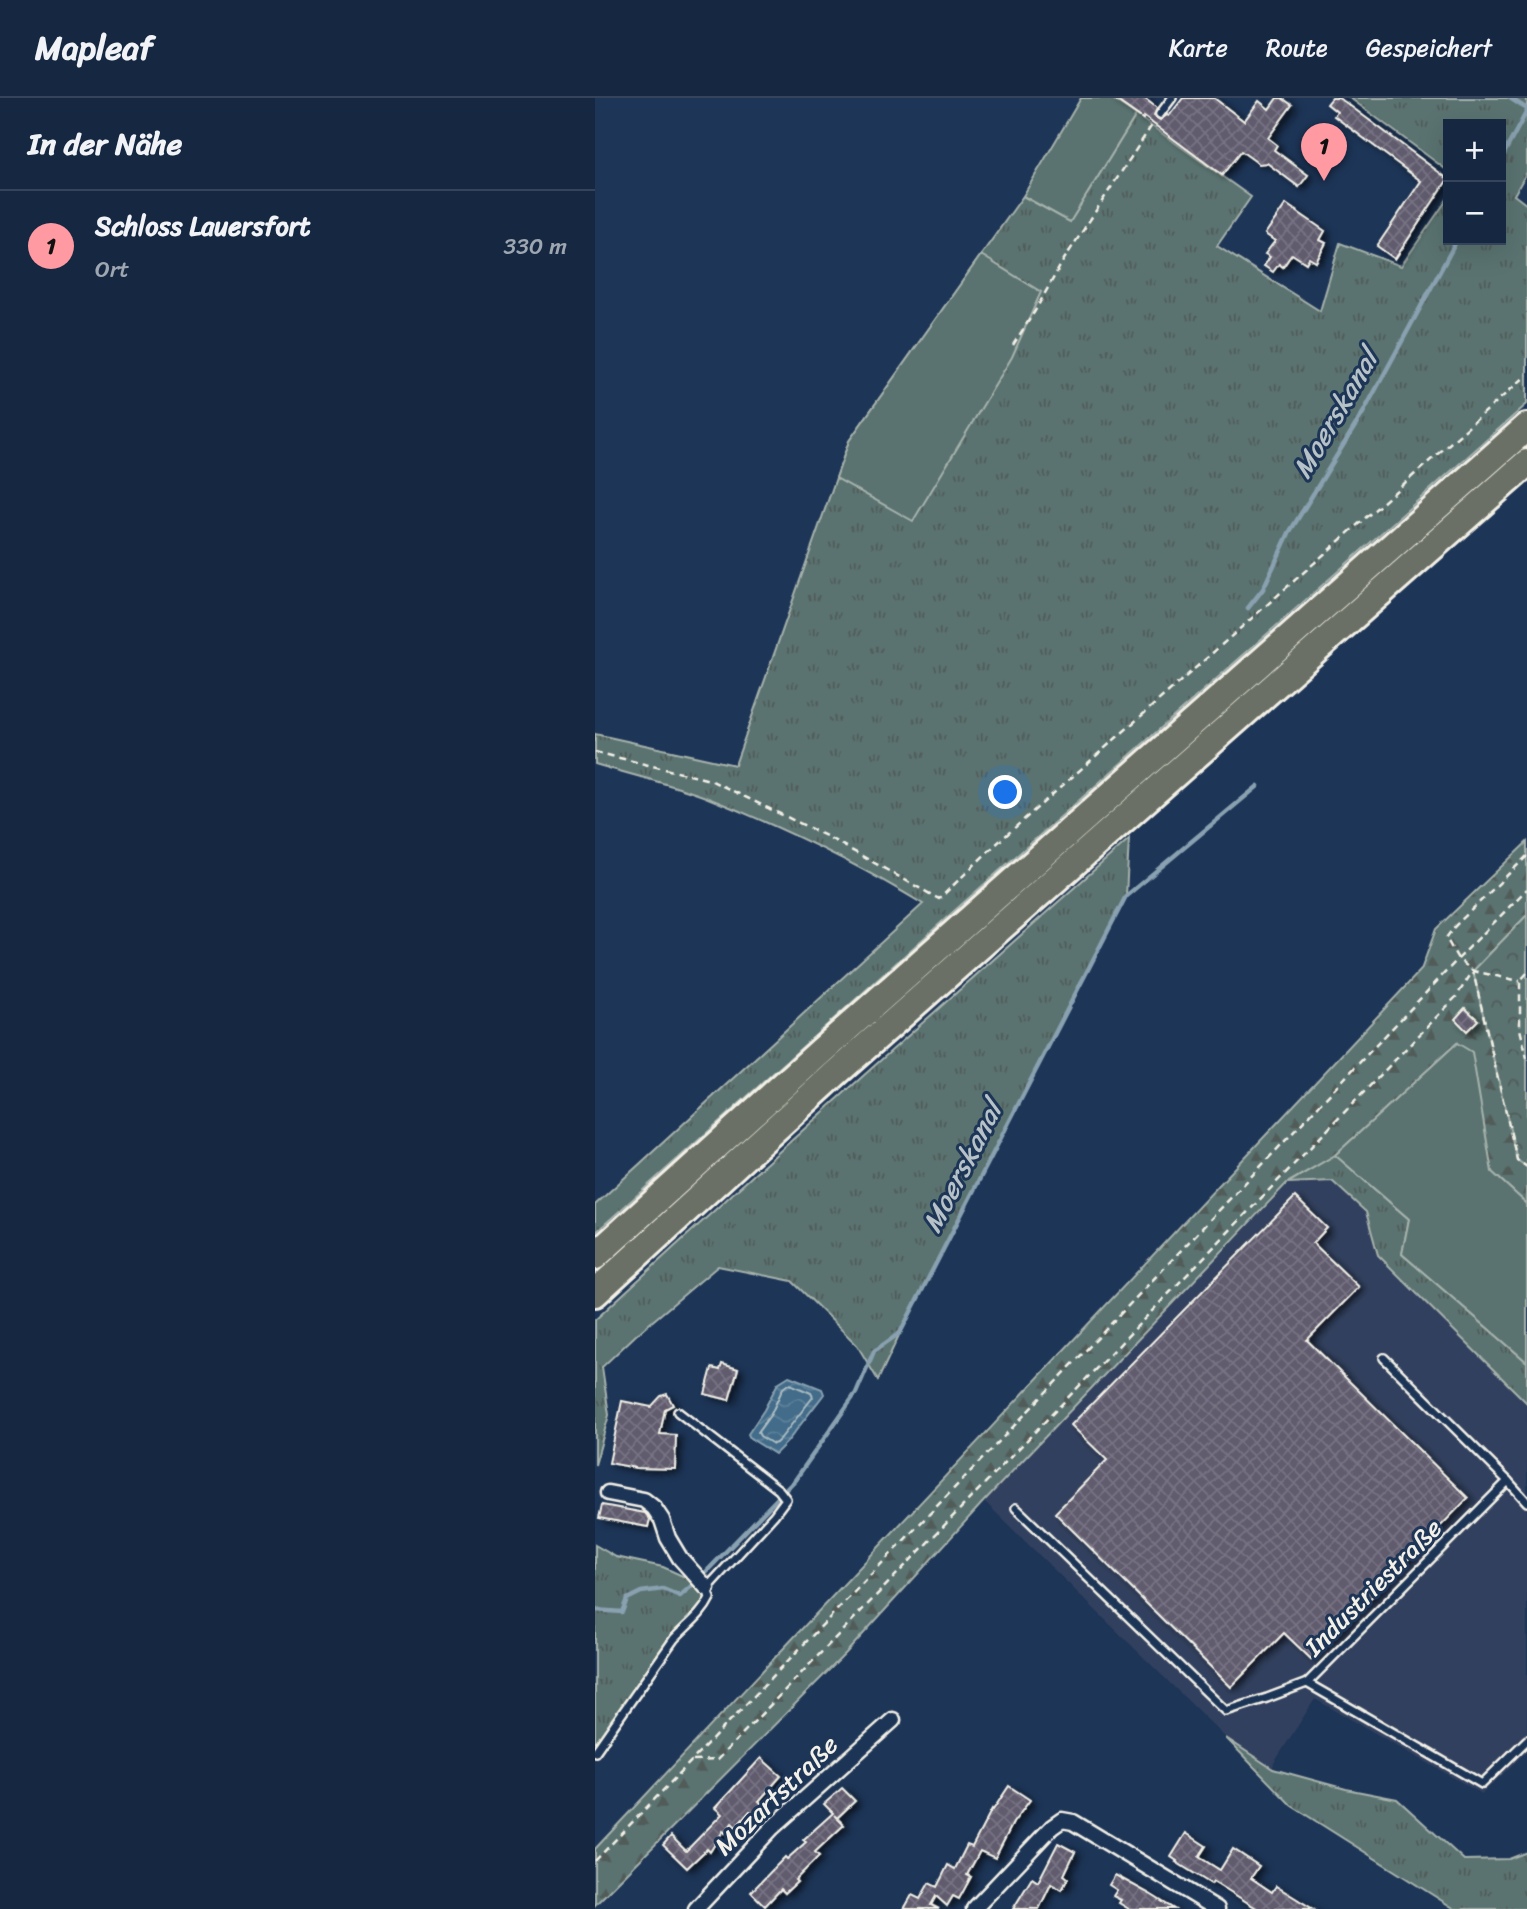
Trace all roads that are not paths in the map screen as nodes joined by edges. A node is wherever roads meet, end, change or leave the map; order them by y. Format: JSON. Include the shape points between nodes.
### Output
{"nodes":[{"id":1,"x":1172,"y":98,"type":"edge"},
{"id":2,"x":1160,"y":114,"type":"road end"},
{"id":3,"x":1527,"y":427,"type":"edge"},
{"id":4,"x":1527,"y":463,"type":"edge"},
{"id":5,"x":595,"y":1256,"type":"edge"},
{"id":6,"x":595,"y":1293,"type":"edge"},
{"id":7,"x":1384,"y":1358,"type":"dead end"},
{"id":8,"x":678,"y":1412,"type":"dead end"},
{"id":9,"x":1508,"y":1481,"type":"junction"},
{"id":10,"x":608,"y":1493,"type":"dead end"},
{"id":11,"x":1527,"y":1502,"type":"edge"},
{"id":12,"x":1016,"y":1508,"type":"dead end"},
{"id":13,"x":708,"y":1588,"type":"junction"},
{"id":14,"x":1307,"y":1683,"type":"junction"},
{"id":15,"x":893,"y":1720,"type":"dead end"},
{"id":16,"x":1527,"y":1741,"type":"edge"},
{"id":17,"x":595,"y":1752,"type":"edge"},
{"id":18,"x":696,"y":1909,"type":"edge"},
{"id":19,"x":974,"y":1909,"type":"edge"},
{"id":20,"x":1217,"y":1909,"type":"edge"}],
"edges":[{"from":1,"to":2,"type":"lane"},
{"from":3,"to":5,"type":"highway"},
{"from":4,"to":6,"type":"highway","via":[[836,1073]]},
{"from":7,"to":9,"type":"lane"},
{"from":8,"to":13,"type":"lane","via":[[786,1499]]},
{"from":9,"to":11,"type":"lane"},
{"from":9,"to":14,"type":"lane","name":"Industriestraße"},
{"from":10,"to":13,"type":"street","via":[[645,1500],[654,1508],[680,1558]]},
{"from":12,"to":14,"type":"lane","via":[[1226,1711]]},
{"from":13,"to":17,"type":"lane","via":[[711,1598],[704,1611],[674,1639]]},
{"from":14,"to":16,"type":"lane","name":"Industriestraße","via":[[1482,1784]]},
{"from":15,"to":18,"type":"street","name":"Mozartstraße","via":[[772,1828]]},
{"from":19,"to":20,"type":"street","via":[[1062,1819]]}]}
